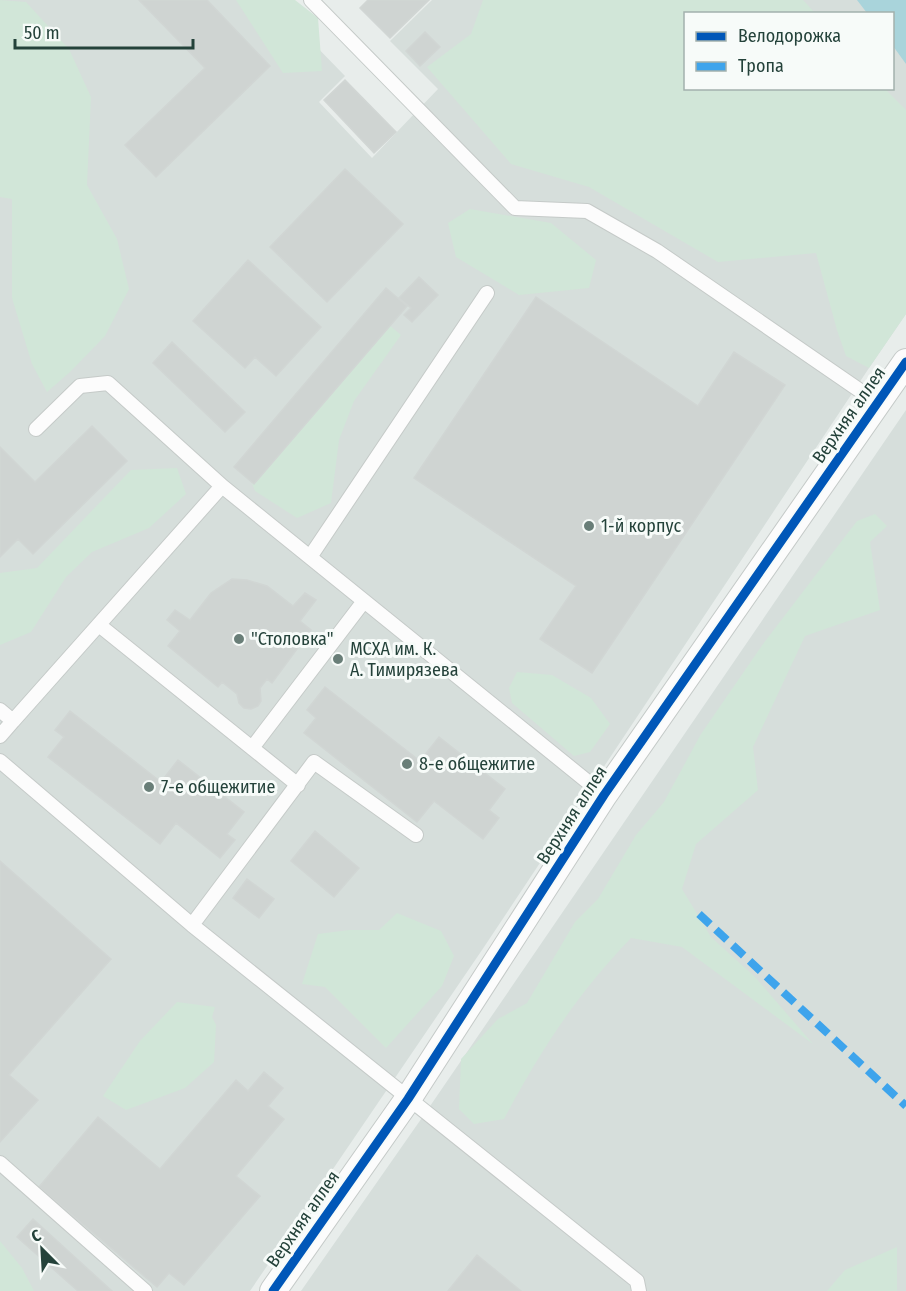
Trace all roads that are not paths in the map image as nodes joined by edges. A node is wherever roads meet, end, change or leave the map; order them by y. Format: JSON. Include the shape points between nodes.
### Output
{"nodes":[{"id":1,"x":311,"y":0,"type":"edge"},
{"id":2,"x":487,"y":293,"type":"dead end"},
{"id":3,"x":906,"y":362,"type":"edge"},
{"id":4,"x":878,"y":403,"type":"junction"},
{"id":5,"x":36,"y":429,"type":"dead end"},
{"id":6,"x":222,"y":486,"type":"junction"},
{"id":7,"x":310,"y":557,"type":"junction"},
{"id":8,"x":364,"y":601,"type":"junction"},
{"id":9,"x":99,"y":625,"type":"junction"},
{"id":10,"x":0,"y":710,"type":"edge"},
{"id":11,"x":13,"y":721,"type":"junction"},
{"id":12,"x":0,"y":736,"type":"edge"},
{"id":13,"x":252,"y":748,"type":"junction"},
{"id":14,"x":0,"y":761,"type":"edge"},
{"id":15,"x":298,"y":785,"type":"junction"},
{"id":16,"x":604,"y":795,"type":"junction"},
{"id":17,"x":416,"y":835,"type":"dead end"},
{"id":18,"x":192,"y":925,"type":"junction"},
{"id":19,"x":408,"y":1099,"type":"junction"},
{"id":20,"x":0,"y":1163,"type":"edge"},
{"id":21,"x":145,"y":1291,"type":"edge"},
{"id":22,"x":273,"y":1291,"type":"edge"},
{"id":23,"x":639,"y":1291,"type":"edge"}],
"edges":[{"from":1,"to":4,"type":"lane","via":[[515,208],[587,211],[657,251]]},
{"from":2,"to":7,"type":"lane"},
{"from":3,"to":4,"type":"street","name":"Верхняя аллея"},
{"from":4,"to":16,"type":"street","name":"Верхняя аллея"},
{"from":5,"to":6,"type":"lane","via":[[80,386],[108,383]]},
{"from":6,"to":7,"type":"lane"},
{"from":6,"to":9,"type":"lane"},
{"from":7,"to":8,"type":"lane"},
{"from":8,"to":13,"type":"lane"},
{"from":8,"to":16,"type":"lane"},
{"from":9,"to":11,"type":"lane"},
{"from":9,"to":13,"type":"lane"},
{"from":10,"to":11,"type":"lane"},
{"from":11,"to":12,"type":"lane"},
{"from":13,"to":15,"type":"lane"},
{"from":14,"to":18,"type":"lane"},
{"from":15,"to":17,"type":"lane","via":[[314,762]]},
{"from":15,"to":18,"type":"lane"},
{"from":16,"to":19,"type":"street","name":"Верхняя аллея"},
{"from":18,"to":19,"type":"lane"},
{"from":19,"to":22,"type":"street","name":"Верхняя аллея"},
{"from":19,"to":23,"type":"lane","via":[[637,1281]]},
{"from":20,"to":21,"type":"lane"}]}
